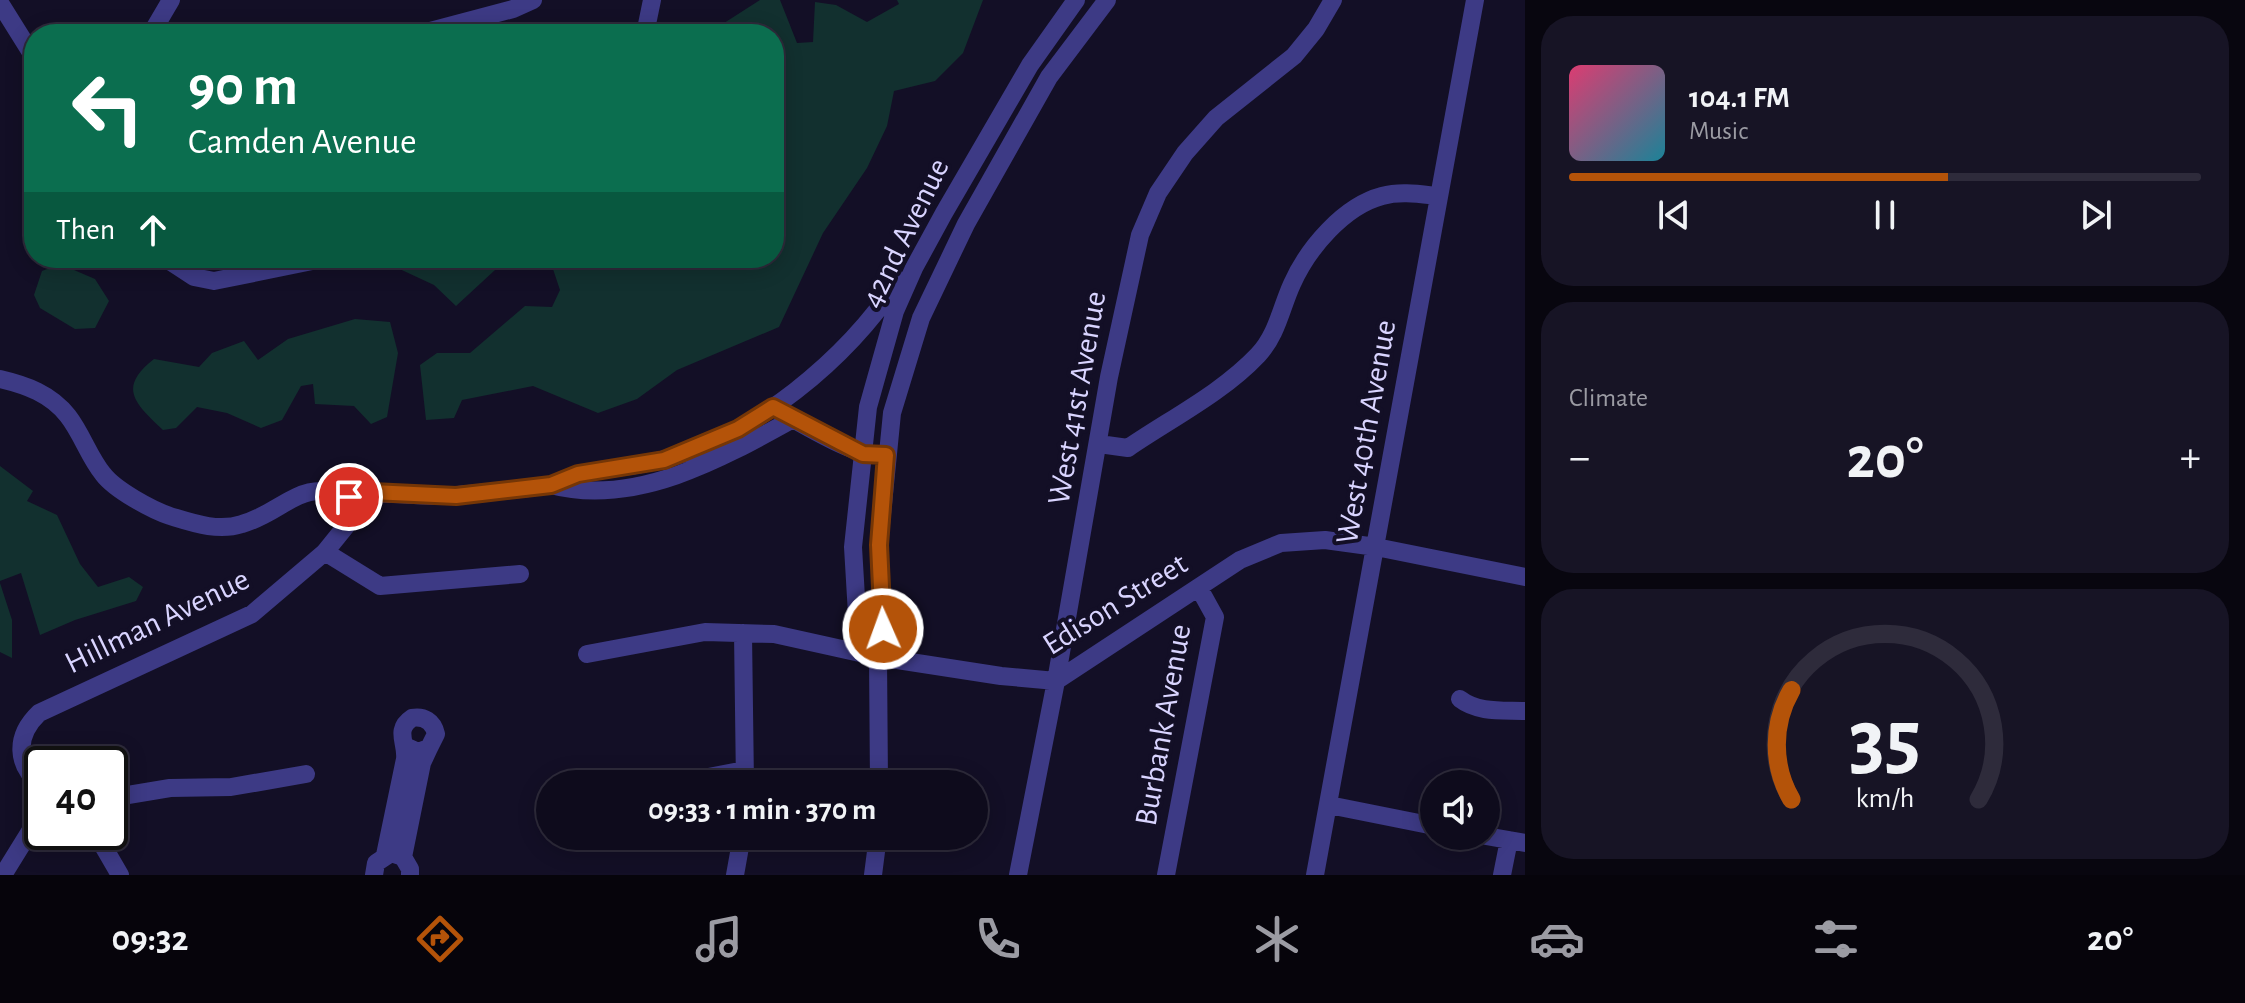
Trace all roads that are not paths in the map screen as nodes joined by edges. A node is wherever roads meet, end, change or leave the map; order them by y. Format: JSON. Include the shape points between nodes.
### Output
{"nodes":[{"id":1,"x":171,"y":0,"type":"edge"},
{"id":2,"x":533,"y":0,"type":"edge"},
{"id":3,"x":652,"y":0,"type":"edge"},
{"id":4,"x":1076,"y":0,"type":"edge"},
{"id":5,"x":1107,"y":0,"type":"edge"},
{"id":6,"x":1333,"y":0,"type":"edge"},
{"id":7,"x":1475,"y":0,"type":"edge"},
{"id":8,"x":0,"y":3,"type":"edge"},
{"id":9,"x":157,"y":24,"type":"edge"},
{"id":10,"x":457,"y":24,"type":"edge"},
{"id":11,"x":647,"y":24,"type":"edge"},
{"id":12,"x":24,"y":41,"type":"edge"},
{"id":13,"x":1437,"y":196,"type":"junction"},
{"id":14,"x":944,"y":213,"type":"junction"},
{"id":15,"x":180,"y":268,"type":"edge"},
{"id":16,"x":278,"y":268,"type":"edge"},
{"id":17,"x":0,"y":379,"type":"edge"},
{"id":18,"x":773,"y":407,"type":"junction"},
{"id":19,"x":793,"y":419,"type":"junction"},
{"id":20,"x":1099,"y":444,"type":"junction"},
{"id":21,"x":863,"y":454,"type":"junction"},
{"id":22,"x":886,"y":455,"type":"junction"},
{"id":23,"x":551,"y":485,"type":"junction"},
{"id":24,"x":349,"y":497,"type":"junction"},
{"id":25,"x":1376,"y":547,"type":"junction"},
{"id":26,"x":325,"y":552,"type":"junction"},
{"id":27,"x":520,"y":574,"type":"dead end"},
{"id":28,"x":1525,"y":577,"type":"edge"},
{"id":29,"x":1199,"y":588,"type":"junction"},
{"id":30,"x":743,"y":633,"type":"junction"},
{"id":31,"x":587,"y":654,"type":"dead end"},
{"id":32,"x":878,"y":657,"type":"junction"},
{"id":33,"x":1056,"y":681,"type":"junction"},
{"id":34,"x":1460,"y":699,"type":"dead end"},
{"id":35,"x":1525,"y":711,"type":"edge"},
{"id":36,"x":407,"y":747,"type":"junction"},
{"id":37,"x":429,"y":748,"type":"junction"},
{"id":38,"x":24,"y":763,"type":"edge"},
{"id":39,"x":745,"y":770,"type":"edge"},
{"id":40,"x":879,"y":770,"type":"edge"},
{"id":41,"x":306,"y":774,"type":"dead end"},
{"id":42,"x":128,"y":795,"type":"edge"},
{"id":43,"x":1329,"y":805,"type":"junction"},
{"id":44,"x":1420,"y":823,"type":"edge"},
{"id":45,"x":24,"y":841,"type":"edge"},
{"id":46,"x":1517,"y":842,"type":"edge"},
{"id":47,"x":105,"y":850,"type":"edge"},
{"id":48,"x":739,"y":850,"type":"edge"},
{"id":49,"x":876,"y":850,"type":"edge"},
{"id":50,"x":399,"y":862,"type":"edge"},
{"id":51,"x":3,"y":875,"type":"edge"},
{"id":52,"x":120,"y":875,"type":"edge"},
{"id":53,"x":374,"y":875,"type":"edge"},
{"id":54,"x":735,"y":875,"type":"edge"},
{"id":55,"x":873,"y":875,"type":"edge"},
{"id":56,"x":1018,"y":875,"type":"edge"},
{"id":57,"x":1166,"y":875,"type":"edge"},
{"id":58,"x":1315,"y":875,"type":"edge"},
{"id":59,"x":1502,"y":875,"type":"edge"}],
"edges":[{"from":1,"to":9,"type":"street"},
{"from":2,"to":10,"type":"street"},
{"from":3,"to":11,"type":"street"},
{"from":4,"to":14,"type":"street","name":"42nd Avenue","via":[[1030,65]]},
{"from":5,"to":22,"type":"street","name":"42nd Avenue","via":[[1049,77],[966,224],[921,318],[892,413]]},
{"from":6,"to":20,"type":"street","name":"West 41st Avenue","via":[[1294,56],[1216,118],[1158,193],[1129,280]]},
{"from":7,"to":13,"type":"street","name":"West 40th Avenue"},
{"from":8,"to":12,"type":"street"},
{"from":13,"to":20,"type":"street","via":[[1382,196],[1358,207],[1300,267],[1270,340],[1231,380],[1128,448]]},
{"from":13,"to":25,"type":"street","name":"West 40th Avenue"},
{"from":14,"to":18,"type":"street","via":[[885,302]]},
{"from":14,"to":21,"type":"street","name":"42nd Avenue","via":[[895,311],[868,407]]},
{"from":15,"to":16,"type":"street","via":[[214,281]]},
{"from":17,"to":24,"type":"street","name":"Hillman Avenue","via":[[27,385],[50,399],[68,416],[104,476],[167,515],[211,527],[240,525],[314,490]]},
{"from":18,"to":19,"type":"street"},
{"from":18,"to":23,"type":"street","via":[[727,435],[664,460],[578,474]]},
{"from":19,"to":21,"type":"street"},
{"from":19,"to":23,"type":"street","via":[[732,453],[674,476],[578,492]]},
{"from":20,"to":33,"type":"street","name":"West 41st Avenue"},
{"from":21,"to":22,"type":"street"},
{"from":21,"to":32,"type":"street","name":"42nd Avenue","via":[[853,547],[858,631]]},
{"from":22,"to":32,"type":"street","name":"42nd Avenue"},
{"from":23,"to":24,"type":"street","via":[[456,496],[372,492]]},
{"from":24,"to":26,"type":"street","name":"Hillman Avenue","via":[[353,509],[346,526]]},
{"from":25,"to":28,"type":"street","name":"Edison Street"},
{"from":25,"to":29,"type":"street","name":"Edison Street","via":[[1325,540],[1281,543],[1240,560]]},
{"from":25,"to":43,"type":"street","name":"West 40th Avenue"},
{"from":26,"to":27,"type":"street","via":[[380,586]]},
{"from":26,"to":38,"type":"street","name":"Hillman Avenue","via":[[252,614],[39,713],[23,733]]},
{"from":29,"to":33,"type":"street","name":"Edison Street"},
{"from":29,"to":57,"type":"street","name":"Burbank Avenue","via":[[1215,617]]},
{"from":30,"to":31,"type":"street","name":"Edison Street","via":[[705,632]]},
{"from":30,"to":32,"type":"street","name":"Edison Street","via":[[774,634]]},
{"from":30,"to":39,"type":"street"},
{"from":32,"to":33,"type":"street","name":"Edison Street"},
{"from":32,"to":40,"type":"street","name":"42nd Avenue"},
{"from":33,"to":56,"type":"street","name":"West 41st Avenue"},
{"from":34,"to":35,"type":"street","via":[[1487,710]]},
{"from":36,"to":37,"type":"street","via":[[418,752]]},
{"from":36,"to":37,"type":"street","via":[[402,731],[417,717],[435,728]]},
{"from":36,"to":50,"type":"street"},
{"from":37,"to":50,"type":"street"},
{"from":41,"to":42,"type":"street","via":[[231,787]]},
{"from":43,"to":44,"type":"street"},
{"from":43,"to":58,"type":"street","name":"West 40th Avenue"},
{"from":45,"to":51,"type":"street"},
{"from":46,"to":59,"type":"street"},
{"from":47,"to":52,"type":"street"},
{"from":48,"to":54,"type":"street"},
{"from":49,"to":55,"type":"street"},
{"from":50,"to":53,"type":"street","via":[[376,863]]}]}
